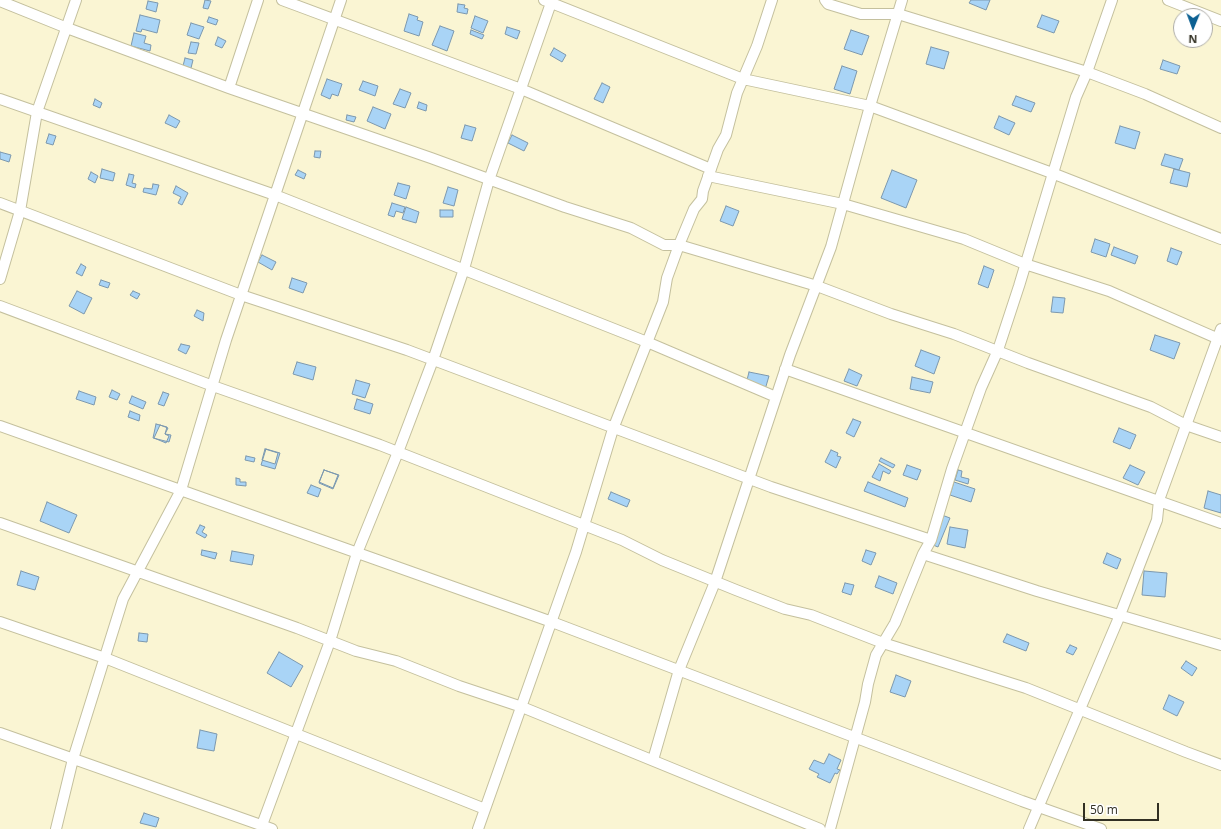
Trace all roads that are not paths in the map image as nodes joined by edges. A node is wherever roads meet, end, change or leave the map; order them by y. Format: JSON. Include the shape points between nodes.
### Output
{"nodes":[{"id":1,"x":76,"y":0,"type":"edge"},
{"id":2,"x":258,"y":0,"type":"edge"},
{"id":3,"x":282,"y":0,"type":"edge"},
{"id":4,"x":340,"y":0,"type":"edge"},
{"id":5,"x":772,"y":0,"type":"edge"},
{"id":6,"x":825,"y":0,"type":"edge"},
{"id":7,"x":902,"y":0,"type":"edge"},
{"id":8,"x":1112,"y":0,"type":"edge"},
{"id":9,"x":1168,"y":0,"type":"edge"},
{"id":10,"x":0,"y":1,"type":"edge"},
{"id":11,"x":549,"y":1,"type":"edge"},
{"id":12,"x":898,"y":14,"type":"junction"},
{"id":13,"x":334,"y":19,"type":"junction"},
{"id":14,"x":1221,"y":21,"type":"edge"},
{"id":15,"x":67,"y":28,"type":"junction"},
{"id":16,"x":1087,"y":72,"type":"junction"},
{"id":17,"x":743,"y":79,"type":"junction"},
{"id":18,"x":229,"y":88,"type":"junction"},
{"id":19,"x":521,"y":89,"type":"junction"},
{"id":20,"x":0,"y":99,"type":"edge"},
{"id":21,"x":870,"y":106,"type":"junction"},
{"id":22,"x":37,"y":112,"type":"junction"},
{"id":23,"x":301,"y":112,"type":"junction"},
{"id":24,"x":1221,"y":128,"type":"edge"},
{"id":25,"x":710,"y":172,"type":"junction"},
{"id":26,"x":1052,"y":173,"type":"junction"},
{"id":27,"x":489,"y":180,"type":"junction"},
{"id":28,"x":275,"y":194,"type":"junction"},
{"id":29,"x":0,"y":203,"type":"edge"},
{"id":30,"x":843,"y":204,"type":"junction"},
{"id":31,"x":20,"y":211,"type":"junction"},
{"id":32,"x":1221,"y":239,"type":"edge"},
{"id":33,"x":679,"y":245,"type":"junction"},
{"id":34,"x":1025,"y":264,"type":"junction"},
{"id":35,"x":464,"y":270,"type":"junction"},
{"id":36,"x":0,"y":279,"type":"edge"},
{"id":37,"x":816,"y":286,"type":"junction"},
{"id":38,"x":241,"y":295,"type":"junction"},
{"id":39,"x":0,"y":306,"type":"edge"},
{"id":40,"x":1221,"y":329,"type":"edge"},
{"id":41,"x":1219,"y":339,"type":"edge"},
{"id":42,"x":647,"y":342,"type":"junction"},
{"id":43,"x":998,"y":350,"type":"junction"},
{"id":44,"x":433,"y":360,"type":"junction"},
{"id":45,"x":786,"y":369,"type":"junction"},
{"id":46,"x":212,"y":386,"type":"junction"},
{"id":47,"x":776,"y":397,"type":"junction"},
{"id":48,"x":1186,"y":425,"type":"junction"},
{"id":49,"x":0,"y":426,"type":"edge"},
{"id":50,"x":613,"y":429,"type":"junction"},
{"id":51,"x":966,"y":432,"type":"junction"},
{"id":52,"x":1221,"y":437,"type":"edge"},
{"id":53,"x":398,"y":452,"type":"junction"},
{"id":54,"x":749,"y":479,"type":"junction"},
{"id":55,"x":181,"y":490,"type":"junction"},
{"id":56,"x":1159,"y":500,"type":"junction"},
{"id":57,"x":0,"y":523,"type":"edge"},
{"id":58,"x":1221,"y":523,"type":"edge"},
{"id":59,"x":583,"y":525,"type":"junction"},
{"id":60,"x":931,"y":540,"type":"junction"},
{"id":61,"x":357,"y":553,"type":"junction"},
{"id":62,"x":923,"y":554,"type":"junction"},
{"id":63,"x":137,"y":572,"type":"junction"},
{"id":64,"x":715,"y":582,"type":"junction"},
{"id":65,"x":1120,"y":615,"type":"junction"},
{"id":66,"x":0,"y":622,"type":"edge"},
{"id":67,"x":552,"y":622,"type":"junction"},
{"id":68,"x":330,"y":641,"type":"junction"},
{"id":69,"x":883,"y":643,"type":"junction"},
{"id":70,"x":1221,"y":645,"type":"edge"},
{"id":71,"x":105,"y":658,"type":"junction"},
{"id":72,"x":679,"y":670,"type":"junction"},
{"id":73,"x":522,"y":708,"type":"junction"},
{"id":74,"x":1079,"y":709,"type":"junction"},
{"id":75,"x":0,"y":733,"type":"edge"},
{"id":76,"x":295,"y":733,"type":"junction"},
{"id":77,"x":856,"y":737,"type":"junction"},
{"id":78,"x":73,"y":759,"type":"junction"},
{"id":79,"x":653,"y":760,"type":"junction"},
{"id":80,"x":1221,"y":764,"type":"edge"},
{"id":81,"x":1039,"y":807,"type":"junction"},
{"id":82,"x":485,"y":809,"type":"junction"},
{"id":83,"x":262,"y":825,"type":"junction"},
{"id":84,"x":56,"y":829,"type":"edge"},
{"id":85,"x":272,"y":829,"type":"edge"},
{"id":86,"x":478,"y":829,"type":"edge"},
{"id":87,"x":820,"y":829,"type":"edge"},
{"id":88,"x":830,"y":829,"type":"edge"},
{"id":89,"x":1028,"y":829,"type":"edge"},
{"id":90,"x":1101,"y":829,"type":"edge"}],
"edges":[{"from":1,"to":15,"type":"street"},
{"from":2,"to":18,"type":"street"},
{"from":3,"to":13,"type":"street"},
{"from":4,"to":13,"type":"street"},
{"from":5,"to":17,"type":"street","via":[[758,46]]},
{"from":6,"to":12,"type":"street","via":[[828,4],[861,14]]},
{"from":7,"to":12,"type":"street"},
{"from":8,"to":16,"type":"street"},
{"from":9,"to":14,"type":"street"},
{"from":10,"to":15,"type":"street"},
{"from":11,"to":17,"type":"street"},
{"from":11,"to":19,"type":"street"},
{"from":12,"to":16,"type":"street"},
{"from":12,"to":21,"type":"street"},
{"from":13,"to":19,"type":"street"},
{"from":13,"to":23,"type":"street"},
{"from":15,"to":18,"type":"street"},
{"from":15,"to":22,"type":"street"},
{"from":16,"to":24,"type":"street","via":[[1145,94]]},
{"from":16,"to":26,"type":"street","via":[[1076,97]]},
{"from":17,"to":21,"type":"street"},
{"from":17,"to":25,"type":"street","via":[[726,135]]},
{"from":18,"to":23,"type":"street"},
{"from":19,"to":25,"type":"street"},
{"from":19,"to":27,"type":"street"},
{"from":20,"to":22,"type":"street"},
{"from":21,"to":26,"type":"street"},
{"from":21,"to":30,"type":"street"},
{"from":22,"to":28,"type":"street"},
{"from":22,"to":31,"type":"street"},
{"from":23,"to":27,"type":"street"},
{"from":23,"to":28,"type":"street"},
{"from":25,"to":30,"type":"street"},
{"from":25,"to":33,"type":"street","via":[[702,191],[702,199],[694,209]]},
{"from":26,"to":32,"type":"street"},
{"from":26,"to":34,"type":"street"},
{"from":27,"to":33,"type":"street","via":[[631,228],[664,245]]},
{"from":27,"to":35,"type":"street"},
{"from":28,"to":35,"type":"street"},
{"from":28,"to":38,"type":"street"},
{"from":29,"to":31,"type":"street"},
{"from":30,"to":34,"type":"street","via":[[964,239]]},
{"from":30,"to":37,"type":"street"},
{"from":31,"to":36,"type":"street"},
{"from":31,"to":38,"type":"street"},
{"from":33,"to":37,"type":"street"},
{"from":33,"to":42,"type":"street","via":[[667,278],[663,302]]},
{"from":34,"to":41,"type":"street","via":[[1109,291]]},
{"from":34,"to":43,"type":"street"},
{"from":35,"to":42,"type":"street"},
{"from":35,"to":44,"type":"street"},
{"from":37,"to":43,"type":"street"},
{"from":37,"to":45,"type":"street"},
{"from":38,"to":44,"type":"street"},
{"from":38,"to":46,"type":"street"},
{"from":39,"to":46,"type":"street"},
{"from":40,"to":41,"type":"street"},
{"from":41,"to":48,"type":"street"},
{"from":42,"to":47,"type":"street"},
{"from":42,"to":50,"type":"street"},
{"from":43,"to":48,"type":"street","via":[[1150,407]]},
{"from":43,"to":51,"type":"street","via":[[981,388]]},
{"from":44,"to":50,"type":"street"},
{"from":44,"to":53,"type":"street"},
{"from":45,"to":47,"type":"street"},
{"from":45,"to":51,"type":"street"},
{"from":46,"to":53,"type":"street"},
{"from":46,"to":55,"type":"street"},
{"from":47,"to":54,"type":"street"},
{"from":48,"to":52,"type":"street"},
{"from":48,"to":56,"type":"street"},
{"from":49,"to":55,"type":"street"},
{"from":50,"to":54,"type":"street"},
{"from":50,"to":59,"type":"street"},
{"from":51,"to":56,"type":"street"},
{"from":51,"to":60,"type":"street"},
{"from":53,"to":59,"type":"street"},
{"from":53,"to":61,"type":"street"},
{"from":54,"to":60,"type":"street"},
{"from":54,"to":64,"type":"street"},
{"from":55,"to":61,"type":"street"},
{"from":55,"to":63,"type":"street"},
{"from":56,"to":58,"type":"street"},
{"from":56,"to":65,"type":"street","via":[[1157,520]]},
{"from":57,"to":63,"type":"street"},
{"from":59,"to":64,"type":"street"},
{"from":59,"to":67,"type":"street"},
{"from":60,"to":62,"type":"street"},
{"from":61,"to":67,"type":"street"},
{"from":61,"to":68,"type":"street"},
{"from":62,"to":65,"type":"street"},
{"from":62,"to":69,"type":"street","via":[[895,623]]},
{"from":63,"to":68,"type":"street"},
{"from":63,"to":71,"type":"street","via":[[123,599]]},
{"from":64,"to":69,"type":"street","via":[[785,609],[812,615]]},
{"from":64,"to":72,"type":"street"},
{"from":65,"to":70,"type":"street"},
{"from":65,"to":74,"type":"street"},
{"from":66,"to":71,"type":"street"},
{"from":67,"to":72,"type":"street"},
{"from":67,"to":73,"type":"street"},
{"from":68,"to":73,"type":"street","via":[[356,651],[396,661]]},
{"from":68,"to":76,"type":"street"},
{"from":69,"to":74,"type":"street","via":[[1026,688]]},
{"from":69,"to":77,"type":"street","via":[[876,654]]},
{"from":71,"to":76,"type":"street"},
{"from":71,"to":78,"type":"street"},
{"from":72,"to":77,"type":"street"},
{"from":72,"to":79,"type":"street"},
{"from":73,"to":79,"type":"street"},
{"from":73,"to":82,"type":"street"},
{"from":74,"to":80,"type":"street"},
{"from":74,"to":81,"type":"street"},
{"from":75,"to":78,"type":"street"},
{"from":76,"to":82,"type":"street"},
{"from":76,"to":83,"type":"street"},
{"from":77,"to":81,"type":"street"},
{"from":77,"to":88,"type":"street"},
{"from":78,"to":83,"type":"street"},
{"from":78,"to":84,"type":"street"},
{"from":79,"to":87,"type":"street"},
{"from":81,"to":89,"type":"street"},
{"from":81,"to":90,"type":"street"},
{"from":82,"to":86,"type":"street"},
{"from":83,"to":85,"type":"street"}]}
